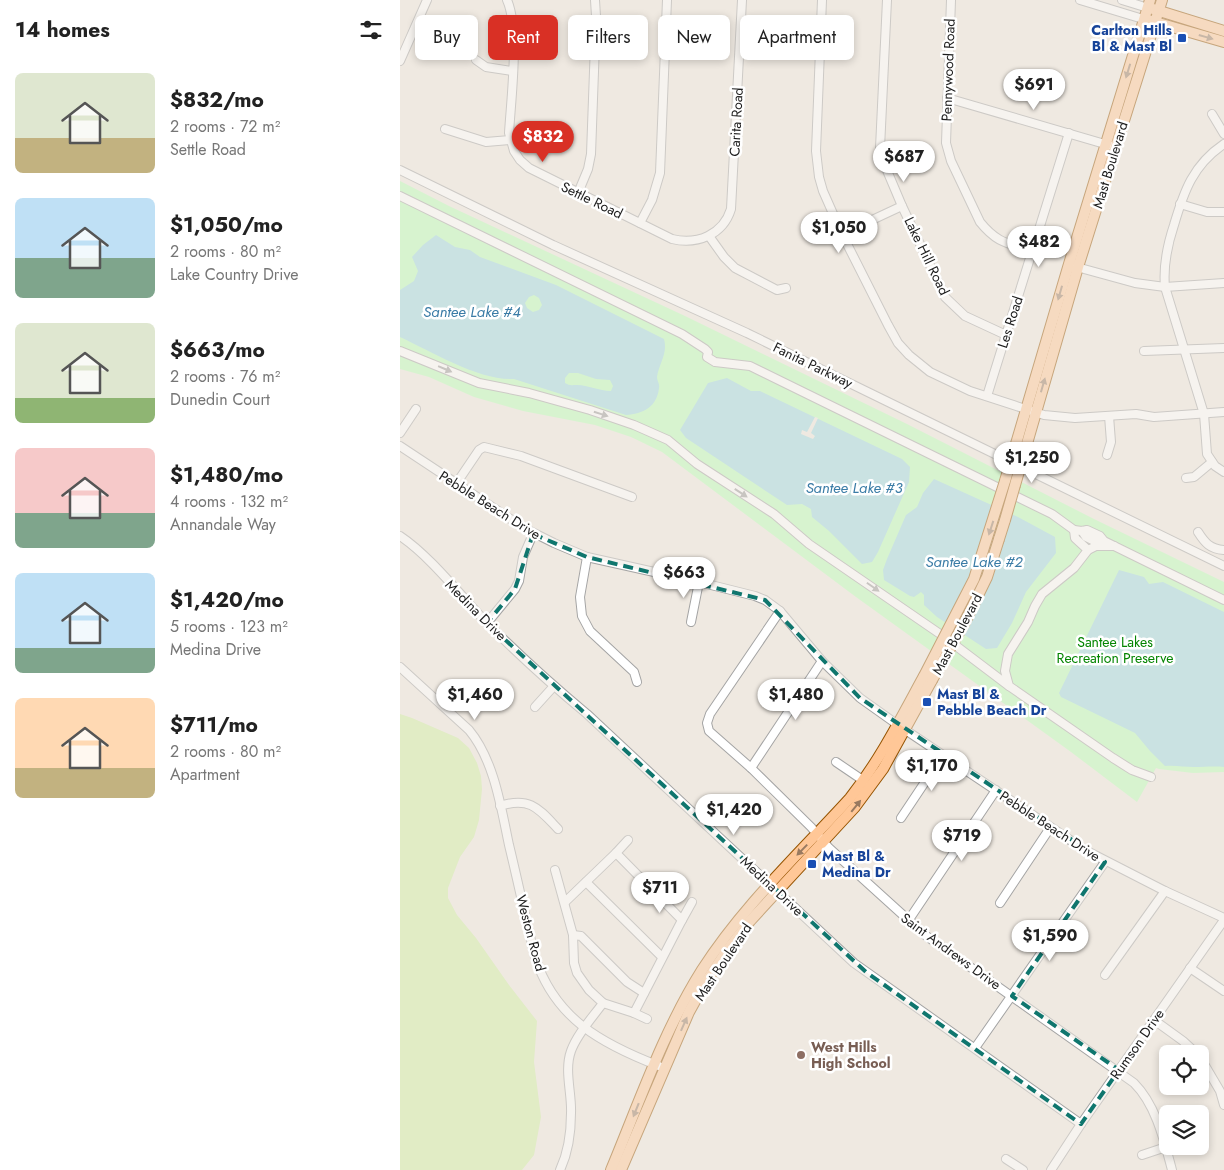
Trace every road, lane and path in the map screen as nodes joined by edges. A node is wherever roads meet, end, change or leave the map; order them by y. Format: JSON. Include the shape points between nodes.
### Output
{"nodes":[{"id":1,"x":427,"y":0,"type":"edge"},
{"id":2,"x":507,"y":0,"type":"edge"},
{"id":3,"x":595,"y":0,"type":"edge"},
{"id":4,"x":667,"y":0,"type":"edge"},
{"id":5,"x":742,"y":0,"type":"edge"},
{"id":6,"x":822,"y":0,"type":"edge"},
{"id":7,"x":887,"y":0,"type":"edge"},
{"id":8,"x":949,"y":0,"type":"edge"},
{"id":9,"x":1080,"y":0,"type":"edge"},
{"id":10,"x":1122,"y":0,"type":"edge"},
{"id":11,"x":1162,"y":0,"type":"edge"},
{"id":12,"x":1149,"y":4,"type":"edge"},
{"id":13,"x":1158,"y":11,"type":"junction"},
{"id":14,"x":1143,"y":19,"type":"junction"},
{"id":15,"x":1154,"y":22,"type":"junction"},
{"id":16,"x":1224,"y":31,"type":"edge"},
{"id":17,"x":1224,"y":42,"type":"edge"},
{"id":18,"x":476,"y":60,"type":"dead end"},
{"id":19,"x":400,"y":61,"type":"edge"},
{"id":20,"x":512,"y":71,"type":"junction"},
{"id":21,"x":947,"y":98,"type":"junction"},
{"id":22,"x":1212,"y":114,"type":"dead end"},
{"id":23,"x":445,"y":129,"type":"dead end"},
{"id":24,"x":1069,"y":133,"type":"junction"},
{"id":25,"x":1224,"y":134,"type":"edge"},
{"id":26,"x":510,"y":140,"type":"junction"},
{"id":27,"x":1224,"y":144,"type":"edge"},
{"id":28,"x":1110,"y":146,"type":"junction"},
{"id":29,"x":400,"y":170,"type":"edge"},
{"id":30,"x":578,"y":193,"type":"junction"},
{"id":31,"x":400,"y":196,"type":"edge"},
{"id":32,"x":1180,"y":204,"type":"junction"},
{"id":33,"x":902,"y":206,"type":"junction"},
{"id":34,"x":1224,"y":212,"type":"edge"},
{"id":35,"x":640,"y":223,"type":"junction"},
{"id":36,"x":842,"y":234,"type":"junction"},
{"id":37,"x":709,"y":236,"type":"junction"},
{"id":38,"x":1032,"y":251,"type":"junction"},
{"id":39,"x":1073,"y":266,"type":"junction"},
{"id":40,"x":1224,"y":283,"type":"edge"},
{"id":41,"x":1165,"y":287,"type":"junction"},
{"id":42,"x":786,"y":288,"type":"dead end"},
{"id":43,"x":1006,"y":335,"type":"junction"},
{"id":44,"x":1224,"y":348,"type":"edge"},
{"id":45,"x":400,"y":350,"type":"edge"},
{"id":46,"x":1184,"y":350,"type":"junction"},
{"id":47,"x":1144,"y":351,"type":"dead end"},
{"id":48,"x":987,"y":396,"type":"junction"},
{"id":49,"x":416,"y":409,"type":"dead end"},
{"id":50,"x":1030,"y":412,"type":"junction"},
{"id":51,"x":1224,"y":412,"type":"edge"},
{"id":52,"x":1204,"y":414,"type":"junction"},
{"id":53,"x":1109,"y":416,"type":"junction"},
{"id":54,"x":400,"y":433,"type":"edge"},
{"id":55,"x":400,"y":446,"type":"edge"},
{"id":56,"x":1107,"y":455,"type":"dead end"},
{"id":57,"x":1212,"y":462,"type":"junction"},
{"id":58,"x":1015,"y":463,"type":"junction"},
{"id":59,"x":1224,"y":472,"type":"edge"},
{"id":60,"x":1186,"y":478,"type":"dead end"},
{"id":61,"x":456,"y":484,"type":"junction"},
{"id":62,"x":632,"y":497,"type":"dead end"},
{"id":63,"x":1078,"y":530,"type":"junction"},
{"id":64,"x":1198,"y":532,"type":"dead end"},
{"id":65,"x":533,"y":534,"type":"junction"},
{"id":66,"x":400,"y":536,"type":"edge"},
{"id":67,"x":1116,"y":546,"type":"junction"},
{"id":68,"x":1088,"y":550,"type":"junction"},
{"id":69,"x":1224,"y":550,"type":"edge"},
{"id":70,"x":587,"y":557,"type":"junction"},
{"id":71,"x":1224,"y":566,"type":"edge"},
{"id":72,"x":700,"y":582,"type":"junction"},
{"id":73,"x":1224,"y":600,"type":"edge"},
{"id":74,"x":780,"y":611,"type":"junction"},
{"id":75,"x":691,"y":622,"type":"dead end"},
{"id":76,"x":487,"y":623,"type":"junction"},
{"id":77,"x":822,"y":661,"type":"junction"},
{"id":78,"x":400,"y":667,"type":"edge"},
{"id":79,"x":638,"y":682,"type":"dead end"},
{"id":80,"x":554,"y":686,"type":"junction"},
{"id":81,"x":1009,"y":686,"type":"junction"},
{"id":82,"x":535,"y":706,"type":"dead end"},
{"id":83,"x":902,"y":727,"type":"junction"},
{"id":84,"x":943,"y":755,"type":"junction"},
{"id":85,"x":836,"y":762,"type":"dead end"},
{"id":86,"x":751,"y":768,"type":"junction"},
{"id":87,"x":1151,"y":777,"type":"dead end"},
{"id":88,"x":864,"y":781,"type":"junction"},
{"id":89,"x":996,"y":790,"type":"junction"},
{"id":90,"x":500,"y":806,"type":"junction"},
{"id":91,"x":901,"y":818,"type":"dead end"},
{"id":92,"x":1050,"y":828,"type":"junction"},
{"id":93,"x":558,"y":829,"type":"dead end"},
{"id":94,"x":820,"y":838,"type":"junction"},
{"id":95,"x":628,"y":840,"type":"dead end"},
{"id":96,"x":616,"y":853,"type":"junction"},
{"id":97,"x":1106,"y":862,"type":"junction"},
{"id":98,"x":555,"y":870,"type":"dead end"},
{"id":99,"x":586,"y":882,"type":"junction"},
{"id":100,"x":773,"y":888,"type":"junction"},
{"id":101,"x":1165,"y":891,"type":"junction"},
{"id":102,"x":565,"y":902,"type":"junction"},
{"id":103,"x":692,"y":902,"type":"dead end"},
{"id":104,"x":1000,"y":903,"type":"dead end"},
{"id":105,"x":1224,"y":919,"type":"edge"},
{"id":106,"x":682,"y":920,"type":"junction"},
{"id":107,"x":908,"y":921,"type":"junction"},
{"id":108,"x":573,"y":935,"type":"junction"},
{"id":109,"x":662,"y":957,"type":"junction"},
{"id":110,"x":1190,"y":968,"type":"junction"},
{"id":111,"x":1105,"y":975,"type":"dead end"},
{"id":112,"x":1224,"y":991,"type":"edge"},
{"id":113,"x":644,"y":993,"type":"junction"},
{"id":114,"x":1012,"y":996,"type":"junction"},
{"id":115,"x":602,"y":1003,"type":"junction"},
{"id":116,"x":634,"y":1013,"type":"junction"},
{"id":117,"x":647,"y":1018,"type":"dead end"},
{"id":118,"x":1154,"y":1020,"type":"junction"},
{"id":119,"x":585,"y":1028,"type":"junction"},
{"id":120,"x":1188,"y":1045,"type":"edge"},
{"id":121,"x":975,"y":1048,"type":"junction"},
{"id":122,"x":654,"y":1064,"type":"junction"},
{"id":123,"x":664,"y":1068,"type":"junction"},
{"id":124,"x":1119,"y":1070,"type":"junction"},
{"id":125,"x":1209,"y":1072,"type":"edge"},
{"id":126,"x":1224,"y":1105,"type":"edge"},
{"id":127,"x":1081,"y":1124,"type":"junction"},
{"id":128,"x":1159,"y":1130,"type":"edge"},
{"id":129,"x":1159,"y":1150,"type":"edge"},
{"id":130,"x":1142,"y":1155,"type":"dead end"},
{"id":131,"x":1168,"y":1155,"type":"edge"},
{"id":132,"x":1006,"y":1159,"type":"dead end"},
{"id":133,"x":560,"y":1170,"type":"edge"},
{"id":134,"x":611,"y":1170,"type":"edge"},
{"id":135,"x":620,"y":1170,"type":"edge"},
{"id":136,"x":1022,"y":1170,"type":"edge"},
{"id":137,"x":1051,"y":1170,"type":"edge"},
{"id":138,"x":1172,"y":1170,"type":"edge"}],
"edges":[{"from":1,"to":19,"type":"street"},
{"from":2,"to":20,"type":"street","via":[[513,20]]},
{"from":3,"to":30,"type":"street","via":[[591,154]]},
{"from":4,"to":35,"type":"street","via":[[660,173],[652,200]]},
{"from":5,"to":37,"type":"street","name":"Carita Road","via":[[732,204],[724,224]]},
{"from":6,"to":36,"type":"street","via":[[817,163],[823,191]]},
{"from":7,"to":33,"type":"street","name":"Lake Hill Road","via":[[880,148]]},
{"from":8,"to":21,"type":"street","name":"Pennywood Road"},
{"from":9,"to":14,"type":"street"},
{"from":10,"to":12,"type":"street"},
{"from":11,"to":13,"type":"main road","name":"Mast Boulevard"},
{"from":12,"to":13,"type":"main road"},
{"from":12,"to":14,"type":"main road","name":"Mast Boulevard"},
{"from":13,"to":15,"type":"main road","name":"Mast Boulevard"},
{"from":13,"to":16,"type":"main road"},
{"from":14,"to":15,"type":"main road"},
{"from":14,"to":28,"type":"main road","name":"Mast Boulevard","one_way":true},
{"from":15,"to":17,"type":"main road","one_way":true},
{"from":15,"to":28,"type":"main road","name":"Mast Boulevard"},
{"from":18,"to":20,"type":"street","via":[[486,67]]},
{"from":20,"to":26,"type":"street"},
{"from":21,"to":24,"type":"street"},
{"from":21,"to":38,"type":"street","name":"Pennywood Road","via":[[949,154],[980,222],[994,238]]},
{"from":22,"to":25,"type":"street"},
{"from":23,"to":26,"type":"street","via":[[486,142]]},
{"from":24,"to":28,"type":"street"},
{"from":24,"to":38,"type":"street","name":"Les Road"},
{"from":26,"to":30,"type":"street","name":"Settle Road","via":[[517,156],[529,168]]},
{"from":27,"to":32,"type":"street","via":[[1199,167]]},
{"from":28,"to":39,"type":"main road","name":"Mast Boulevard"},
{"from":29,"to":58,"type":"street","name":"Fanita Parkway"},
{"from":30,"to":35,"type":"street","name":"Settle Road"},
{"from":31,"to":63,"type":"street","via":[[682,334],[705,349],[707,357],[715,362],[750,366],[1052,514]]},
{"from":32,"to":34,"type":"street","via":[[1207,212]]},
{"from":32,"to":41,"type":"street","via":[[1166,252]]},
{"from":33,"to":36,"type":"street"},
{"from":33,"to":43,"type":"street","name":"Lake Hill Road","via":[[945,297],[966,316]]},
{"from":35,"to":37,"type":"street","name":"Settle Road","via":[[678,240]]},
{"from":36,"to":48,"type":"street","via":[[903,349],[930,372]]},
{"from":37,"to":42,"type":"street","via":[[735,268],[777,290]]},
{"from":38,"to":43,"type":"street","name":"Les Road"},
{"from":39,"to":41,"type":"street","via":[[1135,283]]},
{"from":39,"to":50,"type":"main road","name":"Mast Boulevard"},
{"from":40,"to":41,"type":"street"},
{"from":41,"to":46,"type":"street"},
{"from":43,"to":48,"type":"street","name":"Les Road"},
{"from":44,"to":46,"type":"street"},
{"from":45,"to":81,"type":"street","one_way":true,"via":[[479,383],[590,410],[634,424],[668,440]]},
{"from":46,"to":47,"type":"street"},
{"from":46,"to":52,"type":"street"},
{"from":48,"to":50,"type":"street"},
{"from":49,"to":54,"type":"street"},
{"from":50,"to":53,"type":"street","via":[[1074,418]]},
{"from":50,"to":58,"type":"main road","name":"Mast Boulevard"},
{"from":51,"to":52,"type":"street"},
{"from":52,"to":53,"type":"street"},
{"from":52,"to":57,"type":"street","via":[[1206,449]]},
{"from":53,"to":56,"type":"street","via":[[1111,442]]},
{"from":55,"to":61,"type":"street","name":"Pebble Beach Drive"},
{"from":57,"to":59,"type":"street"},
{"from":57,"to":60,"type":"street","via":[[1194,477]]},
{"from":58,"to":71,"type":"street","name":"Fanita Parkway"},
{"from":58,"to":83,"type":"main road","name":"Mast Boulevard","bridge":true,"via":[[974,579]]},
{"from":61,"to":62,"type":"street","via":[[484,447],[521,456]]},
{"from":61,"to":65,"type":"street","name":"Pebble Beach Drive"},
{"from":63,"to":67,"type":"street","via":[[1087,530]]},
{"from":63,"to":68,"type":"street","via":[[1075,538]]},
{"from":64,"to":69,"type":"street","via":[[1207,545]]},
{"from":65,"to":70,"type":"street","name":"Pebble Beach Drive"},
{"from":65,"to":76,"type":"street","via":[[515,589]]},
{"from":66,"to":76,"type":"street","name":"Medina Drive","via":[[417,549]]},
{"from":67,"to":68,"type":"street","via":[[1096,546]]},
{"from":67,"to":73,"type":"street"},
{"from":68,"to":81,"type":"street","via":[[1074,568],[1042,594],[1035,606],[1008,654],[1005,672]]},
{"from":70,"to":72,"type":"street","name":"Pebble Beach Drive"},
{"from":70,"to":79,"type":"street","via":[[579,602],[583,621],[634,672]]},
{"from":72,"to":74,"type":"street","name":"Pebble Beach Drive","via":[[755,596]]},
{"from":72,"to":75,"type":"street"},
{"from":74,"to":77,"type":"street","name":"Pebble Beach Drive"},
{"from":74,"to":86,"type":"street","name":"Saint Andrews Drive","via":[[708,718],[707,728]]},
{"from":76,"to":80,"type":"street","name":"Medina Drive"},
{"from":77,"to":83,"type":"street","name":"Pebble Beach Drive","via":[[860,698]]},
{"from":77,"to":86,"type":"street"},
{"from":78,"to":90,"type":"street","name":"Weston Road","via":[[474,736],[488,762]]},
{"from":80,"to":82,"type":"street"},
{"from":80,"to":100,"type":"street","name":"Medina Drive"},
{"from":81,"to":87,"type":"street","via":[[1113,758]]},
{"from":83,"to":84,"type":"street","name":"Pebble Beach Drive"},
{"from":83,"to":88,"type":"main road","name":"Mast Boulevard"},
{"from":94,"to":83,"type":"main road","name":"Mast Boulevard","one_way":true,"via":[[855,808],[883,769]]},
{"from":84,"to":89,"type":"street","name":"Pebble Beach Drive"},
{"from":84,"to":91,"type":"street"},
{"from":85,"to":88,"type":"street"},
{"from":86,"to":94,"type":"street","name":"Saint Andrews Drive"},
{"from":88,"to":94,"type":"main road","name":"Mast Boulevard"},
{"from":89,"to":92,"type":"street","name":"Pebble Beach Drive"},
{"from":89,"to":107,"type":"street"},
{"from":90,"to":93,"type":"street","via":[[527,802]]},
{"from":90,"to":119,"type":"street","name":"Weston Road","via":[[538,966],[558,1002]]},
{"from":92,"to":97,"type":"street","name":"Pebble Beach Drive"},
{"from":92,"to":104,"type":"street"},
{"from":94,"to":100,"type":"main road","name":"Mast Boulevard"},
{"from":94,"to":107,"type":"street","name":"Saint Andrews Drive"},
{"from":95,"to":96,"type":"street"},
{"from":96,"to":99,"type":"street"},
{"from":96,"to":106,"type":"street"},
{"from":97,"to":101,"type":"street","name":"Pebble Beach Drive"},
{"from":97,"to":114,"type":"street"},
{"from":98,"to":102,"type":"street"},
{"from":99,"to":102,"type":"street"},
{"from":99,"to":109,"type":"street"},
{"from":100,"to":121,"type":"street","name":"Medina Drive","via":[[854,963]]},
{"from":100,"to":122,"type":"main road","name":"Mast Boulevard","via":[[731,929],[702,971]]},
{"from":123,"to":100,"type":"main road","name":"Mast Boulevard","one_way":true,"via":[[705,983]]},
{"from":101,"to":105,"type":"street","name":"Pebble Beach Drive"},
{"from":101,"to":111,"type":"street"},
{"from":102,"to":108,"type":"street"},
{"from":103,"to":106,"type":"street"},
{"from":105,"to":110,"type":"street","name":"Rumson Drive"},
{"from":106,"to":109,"type":"street"},
{"from":107,"to":114,"type":"street","name":"Saint Andrews Drive"},
{"from":108,"to":113,"type":"street","via":[[581,936],[627,982]]},
{"from":108,"to":115,"type":"street","via":[[577,973]]},
{"from":109,"to":113,"type":"street"},
{"from":110,"to":112,"type":"street"},
{"from":110,"to":118,"type":"street","name":"Rumson Drive"},
{"from":113,"to":116,"type":"street"},
{"from":114,"to":121,"type":"street"},
{"from":114,"to":124,"type":"street","name":"Saint Andrews Drive"},
{"from":115,"to":116,"type":"street"},
{"from":115,"to":119,"type":"street"},
{"from":116,"to":117,"type":"street"},
{"from":118,"to":120,"type":"street"},
{"from":118,"to":124,"type":"street","name":"Rumson Drive"},
{"from":119,"to":122,"type":"street","name":"Weston Road","via":[[621,1051]]},
{"from":119,"to":133,"type":"street","via":[[570,1053],[571,1113],[566,1153]]},
{"from":121,"to":127,"type":"street","name":"Medina Drive"},
{"from":122,"to":123,"type":"street","name":"Weston Road"},
{"from":122,"to":134,"type":"main road","name":"Mast Boulevard","one_way":true},
{"from":123,"to":135,"type":"main road","name":"Mast Boulevard"},
{"from":124,"to":127,"type":"street","name":"Rumson Drive"},
{"from":124,"to":128,"type":"street","name":"Saint Andrews Drive","via":[[1146,1097]]},
{"from":125,"to":126,"type":"street"},
{"from":127,"to":137,"type":"street","name":"Rumson Drive"},
{"from":129,"to":130,"type":"street"},
{"from":131,"to":138,"type":"street","name":"Saint Andrews Drive"},
{"from":132,"to":136,"type":"street"}]}
